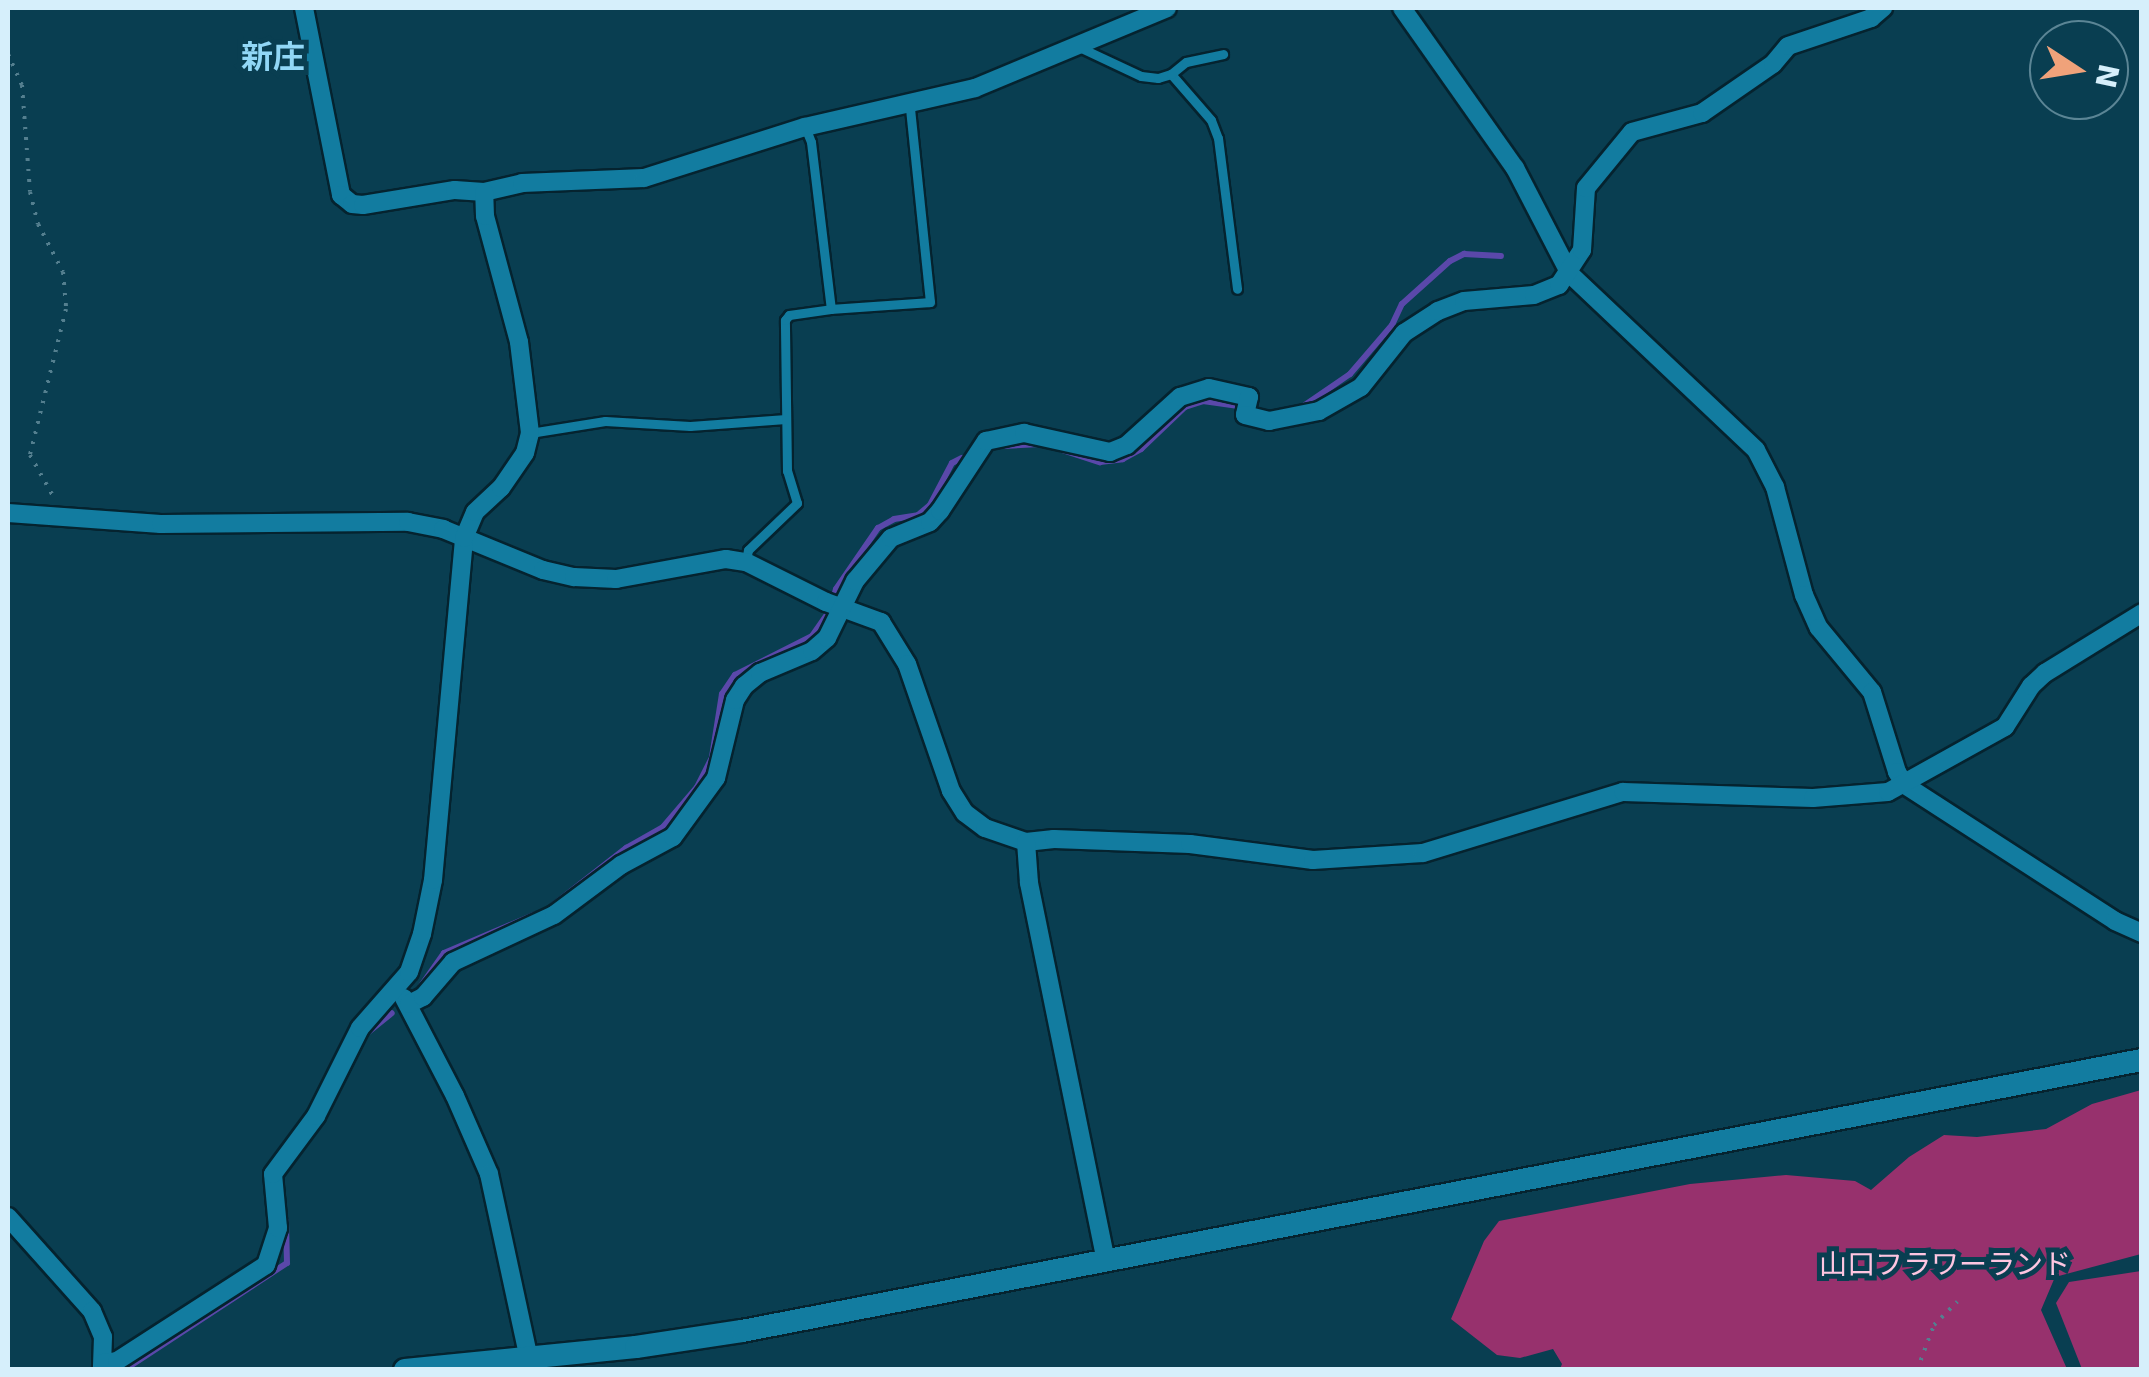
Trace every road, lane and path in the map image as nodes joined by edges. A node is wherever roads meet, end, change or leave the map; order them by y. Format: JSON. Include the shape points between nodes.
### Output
{"nodes":[{"id":1,"x":304,"y":8,"type":"edge"},
{"id":2,"x":1167,"y":8,"type":"edge"},
{"id":3,"x":1402,"y":8,"type":"edge"},
{"id":4,"x":1883,"y":8,"type":"edge"},
{"id":5,"x":1076,"y":45,"type":"junction"},
{"id":6,"x":8,"y":54,"type":"edge"},
{"id":7,"x":1223,"y":54,"type":"dead end"},
{"id":8,"x":1170,"y":74,"type":"junction"},
{"id":9,"x":910,"y":107,"type":"junction"},
{"id":10,"x":805,"y":127,"type":"junction"},
{"id":11,"x":484,"y":192,"type":"junction"},
{"id":12,"x":1570,"y":274,"type":"junction"},
{"id":13,"x":1236,"y":289,"type":"dead end"},
{"id":14,"x":830,"y":309,"type":"junction"},
{"id":15,"x":786,"y":420,"type":"junction"},
{"id":16,"x":530,"y":433,"type":"junction"},
{"id":17,"x":8,"y":513,"type":"edge"},
{"id":18,"x":60,"y":514,"type":"junction"},
{"id":19,"x":464,"y":538,"type":"junction"},
{"id":20,"x":746,"y":562,"type":"junction"},
{"id":21,"x":835,"y":605,"type":"junction"},
{"id":22,"x":2142,"y":613,"type":"edge"},
{"id":23,"x":1905,"y":785,"type":"junction"},
{"id":24,"x":1026,"y":842,"type":"junction"},
{"id":25,"x":2142,"y":933,"type":"edge"},
{"id":26,"x":403,"y":997,"type":"junction"},
{"id":27,"x":2142,"y":1060,"type":"edge"},
{"id":28,"x":8,"y":1217,"type":"edge"},
{"id":29,"x":1106,"y":1262,"type":"junction"},
{"id":30,"x":1957,"y":1302,"type":"dead end"},
{"id":31,"x":529,"y":1358,"type":"junction"},
{"id":32,"x":102,"y":1366,"type":"edge"},
{"id":33,"x":406,"y":1370,"type":"edge"},
{"id":34,"x":1917,"y":1370,"type":"edge"}],
"edges":[{"from":1,"to":11,"type":"street","via":[[341,195],[363,205],[455,190]]},
{"from":2,"to":5,"type":"street"},
{"from":3,"to":12,"type":"street","via":[[1515,168]]},
{"from":4,"to":12,"type":"street","via":[[1788,46],[1702,113],[1632,132],[1586,188],[1586,234]]},
{"from":5,"to":8,"type":"lane","via":[[1141,76]]},
{"from":5,"to":9,"type":"street","via":[[976,88]]},
{"from":6,"to":18,"type":"path","via":[[22,85],[38,224],[63,272],[66,309],[30,456]]},
{"from":7,"to":8,"type":"lane","via":[[1186,62]]},
{"from":8,"to":13,"type":"lane","via":[[1211,120],[1218,138]]},
{"from":9,"to":10,"type":"street"},
{"from":9,"to":14,"type":"lane","via":[[930,302]]},
{"from":10,"to":11,"type":"street","via":[[644,178],[522,182]]},
{"from":10,"to":14,"type":"lane"},
{"from":11,"to":16,"type":"street","via":[[519,342]]},
{"from":12,"to":21,"type":"street","via":[[1534,295],[1464,301],[1427,316],[1404,333],[1361,387],[1319,411],[1269,420],[1245,415],[1248,397],[1209,388],[1180,397],[1110,452],[1054,436],[994,436],[930,522],[890,538]]},
{"from":12,"to":23,"type":"street","via":[[1756,450],[1775,487],[1804,595],[1819,628],[1872,692]]},
{"from":14,"to":15,"type":"lane","via":[[785,320]]},
{"from":15,"to":16,"type":"lane","via":[[690,426],[605,421]]},
{"from":15,"to":20,"type":"lane","via":[[787,471],[796,503],[748,550]]},
{"from":16,"to":19,"type":"street","via":[[525,453],[475,512]]},
{"from":17,"to":18,"type":"street"},
{"from":18,"to":19,"type":"street","via":[[161,524],[374,518]]},
{"from":19,"to":20,"type":"street","via":[[574,577],[616,579],[726,559]]},
{"from":19,"to":26,"type":"street","via":[[433,880]]},
{"from":20,"to":21,"type":"street"},
{"from":21,"to":24,"type":"street","via":[[882,622],[896,640],[965,813]]},
{"from":21,"to":26,"type":"street","via":[[827,638],[744,686],[716,778],[673,837],[554,916],[453,962],[423,997]]},
{"from":22,"to":23,"type":"street","via":[[2045,674],[2005,727]]},
{"from":23,"to":24,"type":"street","via":[[1814,798],[1623,792],[1423,853],[1356,860],[1190,844]]},
{"from":23,"to":25,"type":"street"},
{"from":24,"to":29,"type":"street","via":[[1028,883]]},
{"from":26,"to":31,"type":"street","via":[[489,1174]]},
{"from":26,"to":32,"type":"street","via":[[360,1028],[316,1116],[273,1174],[278,1228],[266,1265]]},
{"from":27,"to":29,"type":"street"},
{"from":28,"to":32,"type":"street","via":[[92,1312],[104,1337]]},
{"from":29,"to":31,"type":"street","via":[[742,1331]]},
{"from":30,"to":34,"type":"path","via":[[1934,1325]]},
{"from":31,"to":33,"type":"street"}]}
